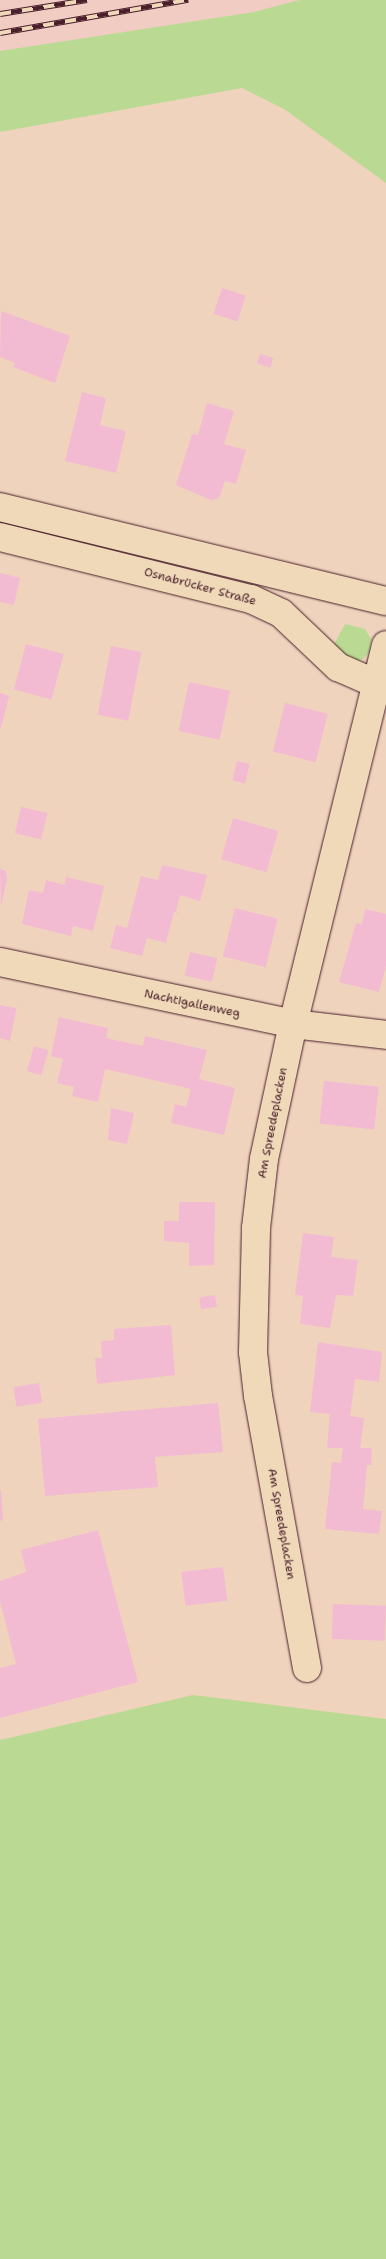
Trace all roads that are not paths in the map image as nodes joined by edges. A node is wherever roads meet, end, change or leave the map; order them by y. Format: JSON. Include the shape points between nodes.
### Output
{"nodes":[{"id":1,"x":0,"y":506,"type":"edge"},
{"id":2,"x":0,"y":537,"type":"edge"},
{"id":3,"x":386,"y":601,"type":"edge"},
{"id":4,"x":386,"y":645,"type":"edge"},
{"id":5,"x":377,"y":684,"type":"junction"},
{"id":6,"x":0,"y":962,"type":"edge"},
{"id":7,"x":293,"y":1024,"type":"junction"},
{"id":8,"x":386,"y":1035,"type":"edge"},
{"id":9,"x":307,"y":1668,"type":"dead end"}],
"edges":[{"from":1,"to":3,"type":"street"},
{"from":2,"to":5,"type":"street","name":"Osnabrücker Straße","via":[[251,599],[281,613],[338,667]]},
{"from":4,"to":5,"type":"street","name":"Am Spreedeplacken"},
{"from":5,"to":7,"type":"street","name":"Am Spreedeplacken"},
{"from":6,"to":7,"type":"street","name":"Nachtigallenweg"},
{"from":7,"to":8,"type":"street","name":"Nachtigallenweg"},
{"from":7,"to":9,"type":"street","name":"Am Spreedeplacken","via":[[264,1159],[256,1228],[253,1352]]}]}
